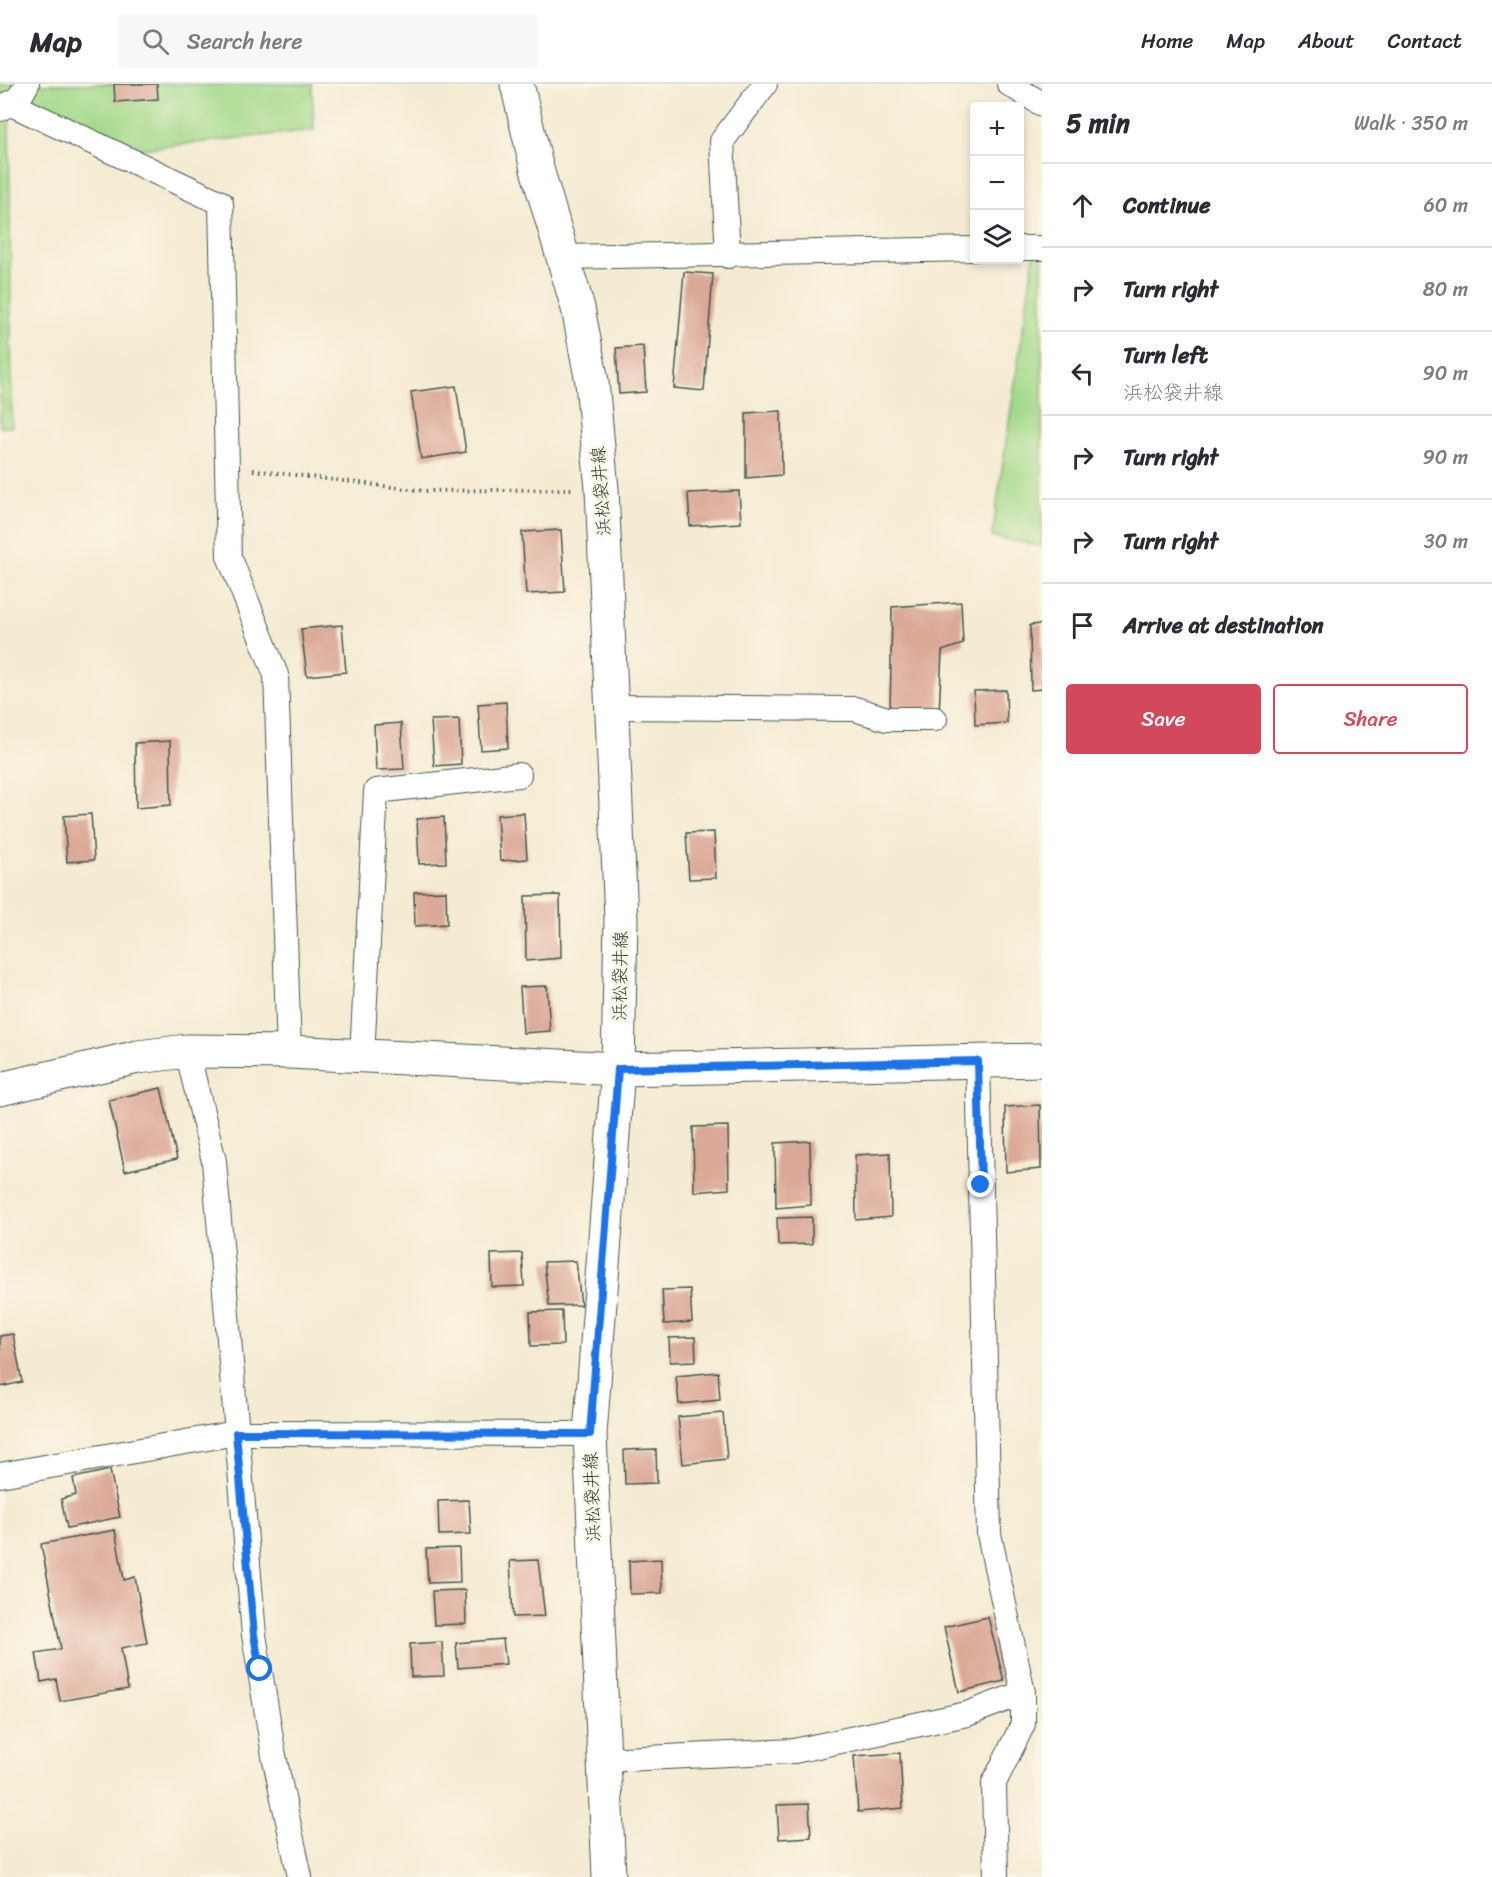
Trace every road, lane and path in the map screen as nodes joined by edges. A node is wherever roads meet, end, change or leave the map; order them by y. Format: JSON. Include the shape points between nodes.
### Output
{"nodes":[{"id":1,"x":27,"y":84,"type":"edge"},
{"id":2,"x":517,"y":84,"type":"edge"},
{"id":3,"x":765,"y":84,"type":"edge"},
{"id":4,"x":1009,"y":84,"type":"edge"},
{"id":5,"x":1042,"y":104,"type":"edge"},
{"id":6,"x":5,"y":106,"type":"edge"},
{"id":7,"x":1024,"y":248,"type":"edge"},
{"id":8,"x":1042,"y":248,"type":"edge"},
{"id":9,"x":970,"y":249,"type":"edge"},
{"id":10,"x":728,"y":256,"type":"junction"},
{"id":11,"x":562,"y":257,"type":"junction"},
{"id":12,"x":227,"y":467,"type":"junction"},
{"id":13,"x":602,"y":489,"type":"junction"},
{"id":14,"x":612,"y":707,"type":"junction"},
{"id":15,"x":935,"y":719,"type":"dead end"},
{"id":16,"x":519,"y":775,"type":"dead end"},
{"id":17,"x":187,"y":1051,"type":"junction"},
{"id":18,"x":289,"y":1052,"type":"junction"},
{"id":19,"x":362,"y":1056,"type":"junction"},
{"id":20,"x":1042,"y":1060,"type":"edge"},
{"id":21,"x":978,"y":1061,"type":"junction"},
{"id":22,"x":618,"y":1069,"type":"junction"},
{"id":23,"x":0,"y":1089,"type":"edge"},
{"id":24,"x":236,"y":1433,"type":"junction"},
{"id":25,"x":590,"y":1434,"type":"junction"},
{"id":26,"x":0,"y":1475,"type":"edge"},
{"id":27,"x":1023,"y":1693,"type":"junction"},
{"id":28,"x":604,"y":1760,"type":"junction"},
{"id":29,"x":300,"y":1877,"type":"edge"},
{"id":30,"x":609,"y":1877,"type":"edge"},
{"id":31,"x":996,"y":1877,"type":"edge"}],
"edges":[{"from":1,"to":6,"type":"street","via":[[19,98]]},
{"from":2,"to":11,"type":"main road","name":"浜松袋井線"},
{"from":3,"to":10,"type":"street","via":[[722,141]]},
{"from":4,"to":5,"type":"street"},
{"from":6,"to":12,"type":"street","via":[[221,203]]},
{"from":7,"to":8,"type":"street"},
{"from":9,"to":10,"type":"street"},
{"from":10,"to":11,"type":"street"},
{"from":11,"to":13,"type":"main road","name":"浜松袋井線","via":[[578,308],[592,382]]},
{"from":12,"to":13,"type":"path","via":[[425,490]]},
{"from":12,"to":18,"type":"street","via":[[229,556],[276,675]]},
{"from":13,"to":14,"type":"main road","name":"浜松袋井線"},
{"from":14,"to":15,"type":"street","via":[[855,709],[887,719]]},
{"from":14,"to":22,"type":"main road","name":"浜松袋井線","via":[[621,919]]},
{"from":16,"to":19,"type":"street","via":[[376,791]]},
{"from":17,"to":18,"type":"main road"},
{"from":17,"to":23,"type":"main road","via":[[138,1057]]},
{"from":17,"to":24,"type":"street","via":[[214,1161]]},
{"from":18,"to":19,"type":"main road"},
{"from":19,"to":22,"type":"main road"},
{"from":20,"to":21,"type":"main road"},
{"from":21,"to":22,"type":"main road"},
{"from":21,"to":27,"type":"street","via":[[989,1534]]},
{"from":22,"to":25,"type":"main road","name":"浜松袋井線"},
{"from":24,"to":25,"type":"street"},
{"from":24,"to":26,"type":"street"},
{"from":24,"to":29,"type":"street","via":[[254,1635]]},
{"from":25,"to":28,"type":"main road","name":"浜松袋井線"},
{"from":27,"to":28,"type":"street","via":[[967,1714],[794,1751]]},
{"from":27,"to":31,"type":"street","via":[[1023,1724],[994,1783]]},
{"from":28,"to":30,"type":"main road","name":"浜松袋井線"}]}
